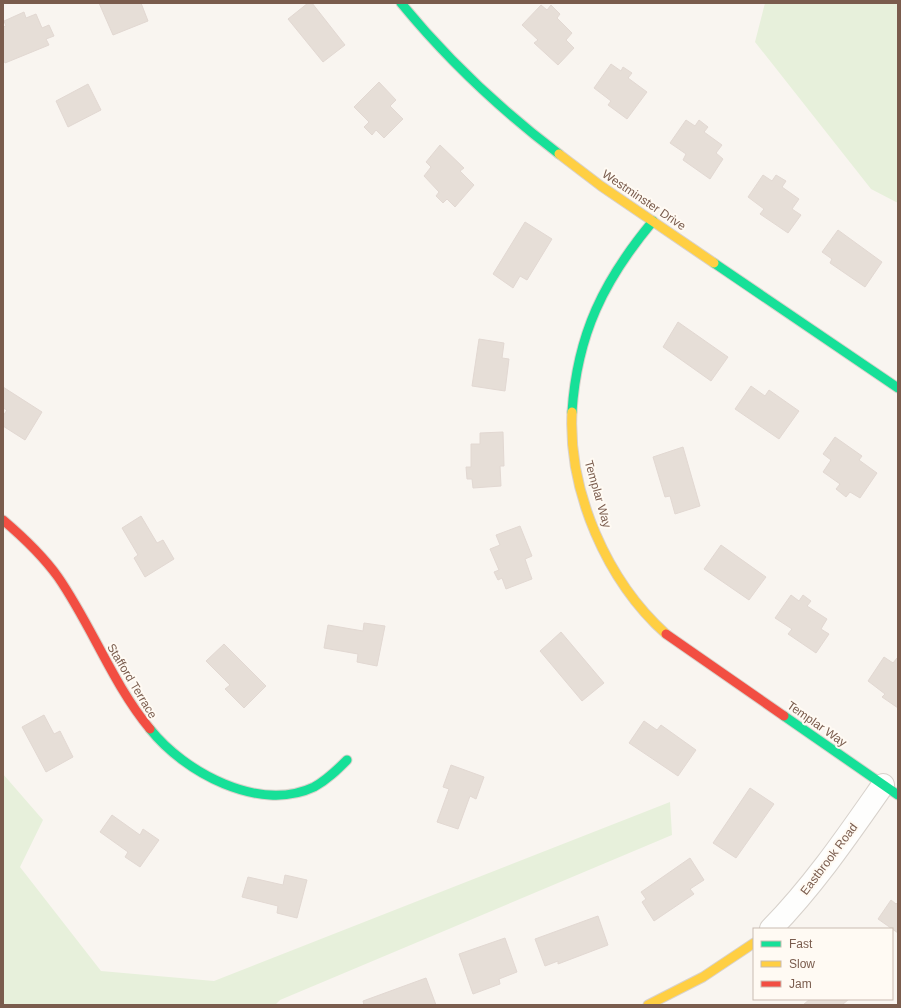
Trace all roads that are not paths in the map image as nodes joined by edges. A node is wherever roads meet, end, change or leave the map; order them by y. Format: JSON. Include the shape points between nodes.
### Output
{"nodes":[{"id":1,"x":400,"y":3,"type":"edge"},
{"id":2,"x":653,"y":221,"type":"junction"},
{"id":3,"x":898,"y":388,"type":"edge"},
{"id":4,"x":3,"y":520,"type":"edge"},
{"id":5,"x":347,"y":760,"type":"dead end"},
{"id":6,"x":890,"y":790,"type":"edge"},
{"id":7,"x":772,"y":928,"type":"edge"},
{"id":8,"x":753,"y":944,"type":"edge"},
{"id":9,"x":648,"y":1005,"type":"edge"}],
"edges":[{"from":1,"to":2,"type":"street","name":"Westminster Drive","via":[[477,85],[531,133],[601,186]]},
{"from":2,"to":3,"type":"street","name":"Westminster Drive"},
{"from":2,"to":6,"type":"street","name":"Templar Way","via":[[610,278],[597,304],[574,387],[573,444],[581,487],[594,528],[612,567],[628,591],[666,634]]},
{"from":4,"to":5,"type":"street","name":"Stafford Terrace","via":[[41,556],[59,579],[132,709],[149,732],[193,769],[218,782],[246,791],[288,795],[316,787],[335,774]]},
{"from":6,"to":7,"type":"street","name":"Eastbrook Road"},
{"from":8,"to":9,"type":"street","via":[[736,958],[699,981]]}]}
